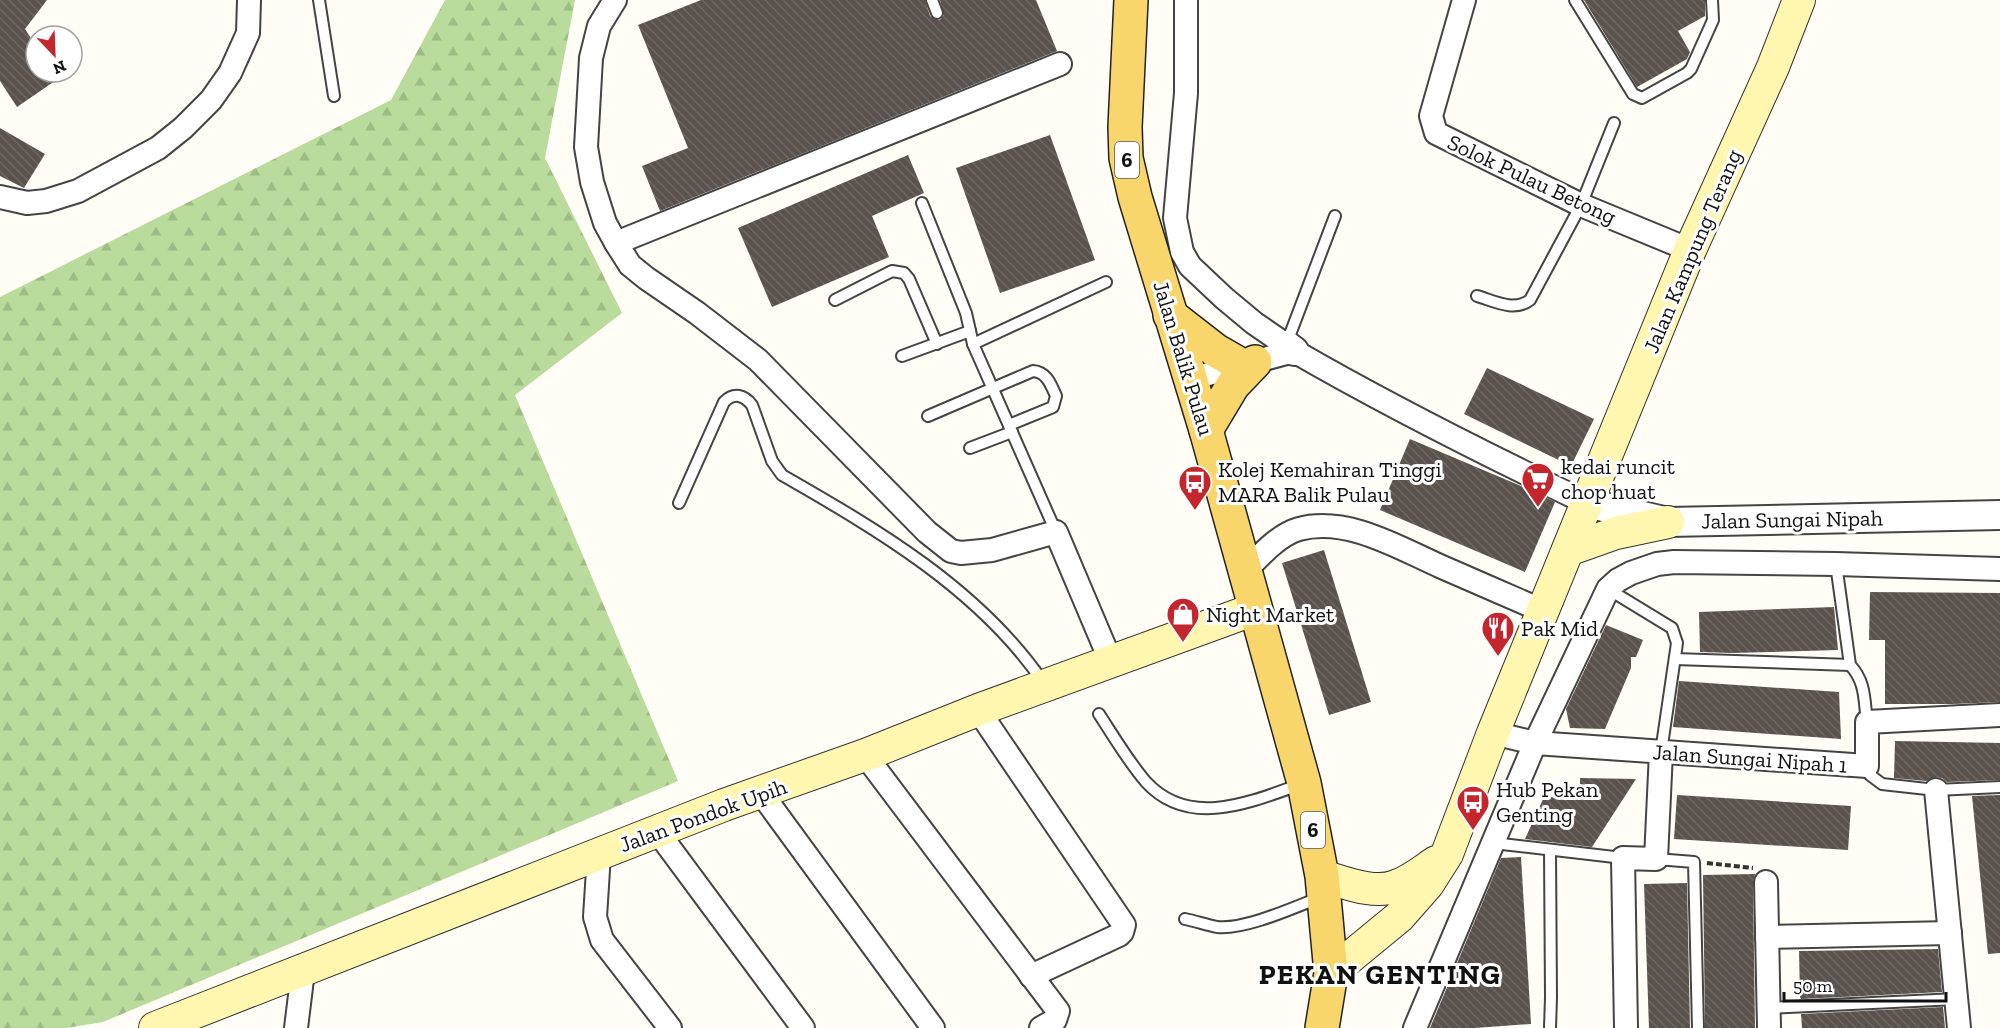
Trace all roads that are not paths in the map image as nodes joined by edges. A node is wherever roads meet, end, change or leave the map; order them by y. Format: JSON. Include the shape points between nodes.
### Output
{"nodes":[{"id":1,"x":249,"y":0,"type":"edge"},
{"id":2,"x":319,"y":0,"type":"edge"},
{"id":3,"x":615,"y":0,"type":"edge"},
{"id":4,"x":932,"y":0,"type":"edge"},
{"id":5,"x":1131,"y":0,"type":"edge"},
{"id":6,"x":1186,"y":0,"type":"edge"},
{"id":7,"x":1464,"y":0,"type":"edge"},
{"id":8,"x":1575,"y":0,"type":"edge"},
{"id":9,"x":1712,"y":0,"type":"edge"},
{"id":10,"x":1799,"y":0,"type":"edge"},
{"id":11,"x":938,"y":13,"type":"dead end"},
{"id":12,"x":1060,"y":64,"type":"dead end"},
{"id":13,"x":334,"y":96,"type":"dead end"},
{"id":14,"x":1614,"y":123,"type":"dead end"},
{"id":15,"x":0,"y":197,"type":"edge"},
{"id":16,"x":922,"y":203,"type":"dead end"},
{"id":17,"x":1581,"y":205,"type":"junction"},
{"id":18,"x":1335,"y":216,"type":"dead end"},
{"id":19,"x":616,"y":243,"type":"junction"},
{"id":20,"x":1690,"y":250,"type":"junction"},
{"id":21,"x":1106,"y":282,"type":"dead end"},
{"id":22,"x":1477,"y":296,"type":"dead end"},
{"id":23,"x":835,"y":300,"type":"dead end"},
{"id":24,"x":1170,"y":315,"type":"junction"},
{"id":25,"x":970,"y":330,"type":"junction"},
{"id":26,"x":937,"y":344,"type":"junction"},
{"id":27,"x":973,"y":344,"type":"junction"},
{"id":28,"x":1290,"y":348,"type":"junction"},
{"id":29,"x":902,"y":356,"type":"dead end"},
{"id":30,"x":1248,"y":363,"type":"junction"},
{"id":31,"x":1190,"y":379,"type":"junction"},
{"id":32,"x":993,"y":388,"type":"junction"},
{"id":33,"x":928,"y":416,"type":"dead end"},
{"id":34,"x":1011,"y":429,"type":"junction"},
{"id":35,"x":1206,"y":430,"type":"junction"},
{"id":36,"x":970,"y":448,"type":"dead end"},
{"id":37,"x":1587,"y":502,"type":"junction"},
{"id":38,"x":679,"y":503,"type":"dead end"},
{"id":39,"x":2000,"y":515,"type":"edge"},
{"id":40,"x":1668,"y":522,"type":"junction"},
{"id":41,"x":1056,"y":532,"type":"junction"},
{"id":42,"x":1568,"y":550,"type":"junction"},
{"id":43,"x":1836,"y":564,"type":"junction"},
{"id":44,"x":2000,"y":569,"type":"edge"},
{"id":45,"x":1245,"y":571,"type":"junction"},
{"id":46,"x":1608,"y":589,"type":"junction"},
{"id":47,"x":1255,"y":609,"type":"junction"},
{"id":48,"x":1543,"y":611,"type":"junction"},
{"id":49,"x":1675,"y":659,"type":"junction"},
{"id":50,"x":1111,"y":662,"type":"junction"},
{"id":51,"x":1850,"y":665,"type":"junction"},
{"id":52,"x":1046,"y":686,"type":"junction"},
{"id":53,"x":978,"y":710,"type":"junction"},
{"id":54,"x":1099,"y":714,"type":"dead end"},
{"id":55,"x":2000,"y":715,"type":"edge"},
{"id":56,"x":1867,"y":722,"type":"junction"},
{"id":57,"x":1493,"y":733,"type":"junction"},
{"id":58,"x":1535,"y":743,"type":"junction"},
{"id":59,"x":1661,"y":752,"type":"junction"},
{"id":60,"x":865,"y":755,"type":"junction"},
{"id":61,"x":1867,"y":766,"type":"junction"},
{"id":62,"x":1304,"y":783,"type":"junction"},
{"id":63,"x":2000,"y":788,"type":"edge"},
{"id":64,"x":1936,"y":790,"type":"junction"},
{"id":65,"x":760,"y":793,"type":"junction"},
{"id":66,"x":657,"y":831,"type":"junction"},
{"id":67,"x":1493,"y":843,"type":"junction"},
{"id":68,"x":1550,"y":850,"type":"junction"},
{"id":69,"x":599,"y":854,"type":"junction"},
{"id":70,"x":1447,"y":854,"type":"junction"},
{"id":71,"x":1623,"y":858,"type":"junction"},
{"id":72,"x":1656,"y":859,"type":"junction"},
{"id":73,"x":1766,"y":882,"type":"road end"},
{"id":74,"x":1323,"y":886,"type":"junction"},
{"id":75,"x":1185,"y":919,"type":"dead end"},
{"id":76,"x":1950,"y":933,"type":"junction"},
{"id":77,"x":1767,"y":937,"type":"junction"},
{"id":78,"x":303,"y":971,"type":"junction"},
{"id":79,"x":1331,"y":973,"type":"junction"},
{"id":80,"x":1031,"y":976,"type":"junction"},
{"id":81,"x":1956,"y":999,"type":"junction"},
{"id":82,"x":1769,"y":1018,"type":"edge"},
{"id":83,"x":155,"y":1028,"type":"edge"},
{"id":84,"x":296,"y":1028,"type":"edge"},
{"id":85,"x":670,"y":1028,"type":"edge"},
{"id":86,"x":803,"y":1028,"type":"edge"},
{"id":87,"x":933,"y":1028,"type":"edge"},
{"id":88,"x":1041,"y":1028,"type":"edge"},
{"id":89,"x":1322,"y":1028,"type":"edge"},
{"id":90,"x":1415,"y":1028,"type":"edge"},
{"id":91,"x":1550,"y":1028,"type":"edge"},
{"id":92,"x":1626,"y":1028,"type":"edge"},
{"id":93,"x":1698,"y":1028,"type":"edge"},
{"id":94,"x":1959,"y":1028,"type":"edge"}],
"edges":[{"from":1,"to":15,"type":"street","via":[[248,33],[230,74],[211,100],[158,148],[78,191],[46,201],[27,203]]},
{"from":2,"to":13,"type":"lane"},
{"from":3,"to":19,"type":"street","via":[[599,26],[591,58],[586,147],[591,182]]},
{"from":4,"to":11,"type":"lane"},
{"from":5,"to":24,"type":"main road","name":"Jalan Balik Pulau","number":"6","via":[[1126,158]]},
{"from":6,"to":28,"type":"street","via":[[1186,93],[1175,218],[1182,252],[1190,266],[1224,298]]},
{"from":7,"to":17,"type":"street","name":"Solok Pulau Betong","via":[[1431,116],[1436,133]]},
{"from":8,"to":9,"type":"lane","via":[[1633,94],[1642,98],[1691,69],[1713,20]]},
{"from":10,"to":20,"type":"main road","name":"Jalan Kampung Terang"},
{"from":12,"to":19,"type":"street"},
{"from":14,"to":17,"type":"lane"},
{"from":16,"to":25,"type":"lane"},
{"from":17,"to":20,"type":"street","name":"Solok Pulau Betong"},
{"from":17,"to":22,"type":"lane","via":[[1530,300],[1511,306]]},
{"from":18,"to":28,"type":"lane"},
{"from":19,"to":41,"type":"street","via":[[630,265],[645,278],[758,360],[927,532],[951,551],[976,553]]},
{"from":20,"to":37,"type":"main road","name":"Jalan Kampung Terang"},
{"from":21,"to":27,"type":"lane"},
{"from":23,"to":26,"type":"lane","via":[[892,271],[904,273]]},
{"from":24,"to":30,"type":"main road","via":[[1215,350]]},
{"from":24,"to":31,"type":"main road","name":"Jalan Balik Pulau","number":"6"},
{"from":25,"to":26,"type":"lane"},
{"from":25,"to":27,"type":"lane"},
{"from":26,"to":29,"type":"lane"},
{"from":27,"to":32,"type":"lane"},
{"from":28,"to":30,"type":"street"},
{"from":28,"to":37,"type":"street","via":[[1479,452]]},
{"from":30,"to":31,"type":"street"},
{"from":30,"to":35,"type":"main road"},
{"from":31,"to":35,"type":"main road","name":"Jalan Balik Pulau","number":"6"},
{"from":32,"to":33,"type":"lane"},
{"from":32,"to":34,"type":"lane"},
{"from":32,"to":34,"type":"lane","via":[[1038,371],[1046,376],[1056,396],[1053,407]]},
{"from":34,"to":36,"type":"lane"},
{"from":34,"to":41,"type":"lane"},
{"from":35,"to":45,"type":"main road","name":"Jalan Balik Pulau","number":"6"},
{"from":37,"to":40,"type":"street","name":"Jalan Sungai Nipah"},
{"from":37,"to":42,"type":"main road","name":"Jalan Kampung Terang"},
{"from":38,"to":52,"type":"lane","via":[[724,402],[741,396],[752,405],[772,461],[782,476],[887,537],[948,582],[1008,637]]},
{"from":39,"to":40,"type":"street","name":"Jalan Sungai Nipah"},
{"from":40,"to":42,"type":"main road","via":[[1616,533]]},
{"from":41,"to":50,"type":"street"},
{"from":42,"to":48,"type":"main road","name":"Jalan Kampung Terang"},
{"from":43,"to":44,"type":"street"},
{"from":43,"to":46,"type":"street","via":[[1674,562],[1630,573]]},
{"from":43,"to":51,"type":"lane"},
{"from":45,"to":47,"type":"main road","name":"Jalan Balik Pulau","number":"6"},
{"from":45,"to":48,"type":"street","via":[[1278,540],[1295,530],[1332,527],[1371,536]]},
{"from":46,"to":49,"type":"lane","via":[[1672,628],[1677,643]]},
{"from":46,"to":58,"type":"street"},
{"from":47,"to":50,"type":"main road","name":"Jalan Pondok Upih"},
{"from":47,"to":62,"type":"main road","name":"Jalan Balik Pulau","number":"6"},
{"from":48,"to":57,"type":"main road","name":"Jalan Kampung Terang"},
{"from":49,"to":51,"type":"lane"},
{"from":49,"to":59,"type":"lane"},
{"from":50,"to":52,"type":"main road","name":"Jalan Pondok Upih"},
{"from":51,"to":56,"type":"lane","via":[[1859,676]]},
{"from":52,"to":53,"type":"main road","name":"Jalan Pondok Upih"},
{"from":53,"to":60,"type":"main road","name":"Jalan Pondok Upih"},
{"from":53,"to":80,"type":"street","via":[[1124,925],[1119,935]]},
{"from":54,"to":62,"type":"lane","via":[[1148,784],[1170,801],[1200,808],[1233,807]]},
{"from":55,"to":56,"type":"street"},
{"from":56,"to":61,"type":"street","name":"Jalan Sungai Nipah 1"},
{"from":57,"to":58,"type":"street","name":"Jalan Sungai Nipah 1"},
{"from":57,"to":70,"type":"main road","name":"Jalan Kampung Terang"},
{"from":58,"to":59,"type":"street","name":"Jalan Sungai Nipah 1"},
{"from":58,"to":67,"type":"street"},
{"from":59,"to":61,"type":"street","name":"Jalan Sungai Nipah 1"},
{"from":59,"to":72,"type":"street"},
{"from":60,"to":65,"type":"main road","name":"Jalan Pondok Upih"},
{"from":60,"to":80,"type":"street"},
{"from":61,"to":64,"type":"lane","via":[[1870,775],[1882,784]]},
{"from":62,"to":74,"type":"main road","name":"Jalan Balik Pulau","number":"6"},
{"from":63,"to":64,"type":"lane"},
{"from":64,"to":76,"type":"street"},
{"from":65,"to":66,"type":"main road","name":"Jalan Pondok Upih"},
{"from":65,"to":87,"type":"street"},
{"from":66,"to":69,"type":"main road","name":"Jalan Pondok Upih"},
{"from":66,"to":86,"type":"street"},
{"from":67,"to":68,"type":"lane"},
{"from":67,"to":90,"type":"street"},
{"from":68,"to":71,"type":"lane"},
{"from":68,"to":91,"type":"lane"},
{"from":69,"to":78,"type":"main road","name":"Jalan Pondok Upih"},
{"from":69,"to":85,"type":"street","via":[[595,917],[602,940]]},
{"from":70,"to":74,"type":"main road","via":[[1394,887]]},
{"from":70,"to":79,"type":"main road","name":"Jalan Kampung Terang","via":[[1428,884],[1399,917]]},
{"from":71,"to":72,"type":"street"},
{"from":71,"to":92,"type":"street"},
{"from":72,"to":93,"type":"lane","via":[[1694,862]]},
{"from":73,"to":77,"type":"street"},
{"from":74,"to":75,"type":"lane","via":[[1283,912],[1238,926],[1218,927]]},
{"from":74,"to":79,"type":"main road","name":"Jalan Balik Pulau","number":"6"},
{"from":76,"to":77,"type":"street"},
{"from":76,"to":81,"type":"street"},
{"from":77,"to":82,"type":"street"},
{"from":78,"to":83,"type":"main road","name":"Jalan Pondok Upih"},
{"from":78,"to":84,"type":"street"},
{"from":79,"to":89,"type":"main road","name":"Jalan Balik Pulau","number":"6"},
{"from":80,"to":88,"type":"street","via":[[1058,1011],[1055,1020]]},
{"from":81,"to":82,"type":"lane"},
{"from":81,"to":94,"type":"street"}]}
